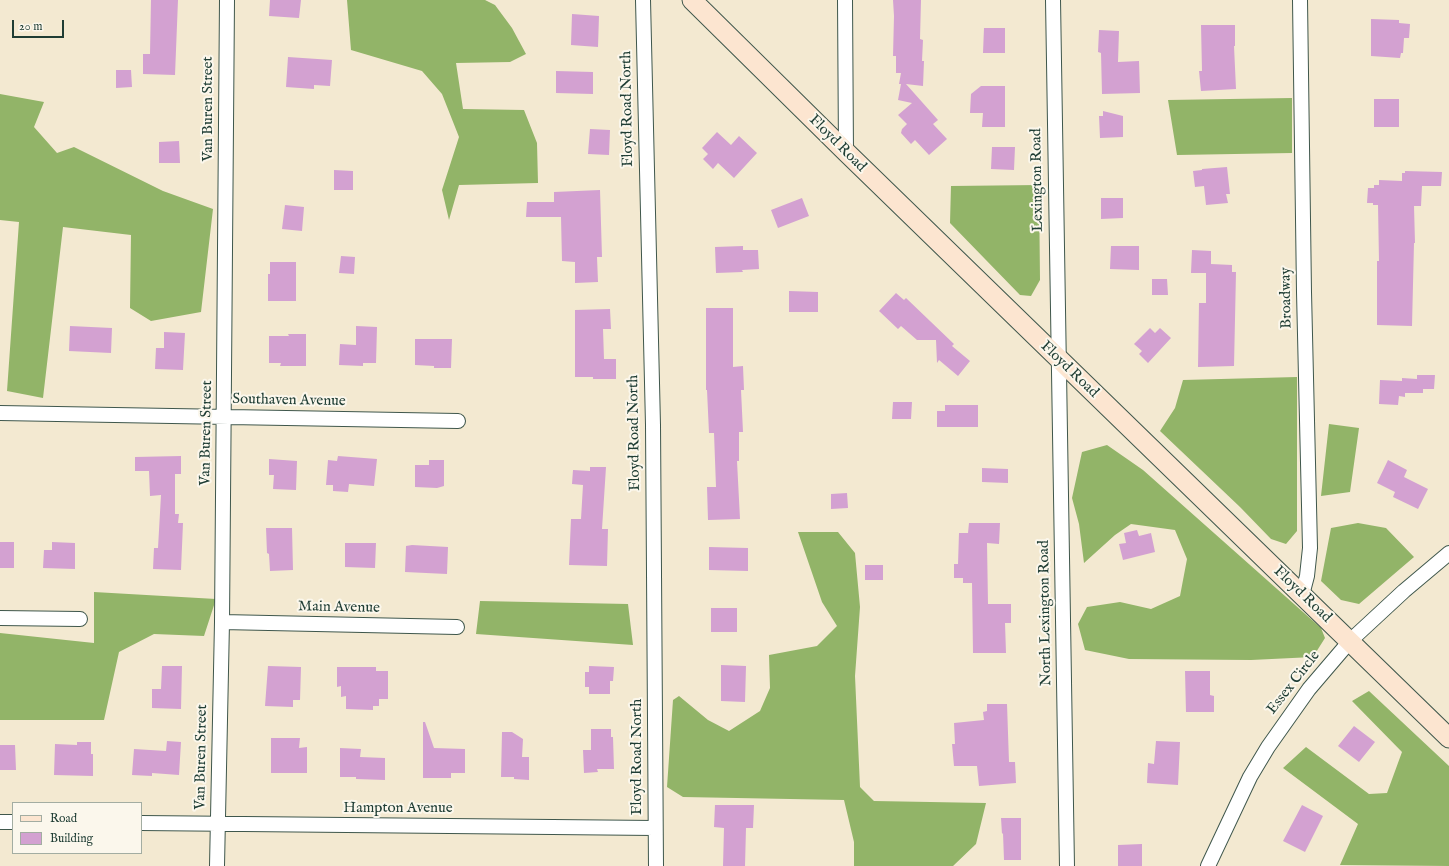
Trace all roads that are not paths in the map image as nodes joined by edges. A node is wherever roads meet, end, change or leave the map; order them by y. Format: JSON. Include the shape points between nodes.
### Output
{"nodes":[{"id":1,"x":227,"y":0,"type":"edge"},
{"id":2,"x":643,"y":0,"type":"edge"},
{"id":3,"x":692,"y":0,"type":"edge"},
{"id":4,"x":844,"y":0,"type":"edge"},
{"id":5,"x":1053,"y":0,"type":"edge"},
{"id":6,"x":1300,"y":0,"type":"edge"},
{"id":7,"x":846,"y":152,"type":"junction"},
{"id":8,"x":1058,"y":360,"type":"junction"},
{"id":9,"x":0,"y":413,"type":"edge"},
{"id":10,"x":224,"y":417,"type":"junction"},
{"id":11,"x":458,"y":421,"type":"dead end"},
{"id":12,"x":1449,"y":553,"type":"edge"},
{"id":13,"x":1302,"y":595,"type":"junction"},
{"id":14,"x":0,"y":618,"type":"edge"},
{"id":15,"x":80,"y":619,"type":"dead end"},
{"id":16,"x":222,"y":622,"type":"junction"},
{"id":17,"x":456,"y":627,"type":"dead end"},
{"id":18,"x":1350,"y":641,"type":"junction"},
{"id":19,"x":1449,"y":738,"type":"edge"},
{"id":20,"x":0,"y":822,"type":"edge"},
{"id":21,"x":12,"y":822,"type":"edge"},
{"id":22,"x":142,"y":823,"type":"edge"},
{"id":23,"x":217,"y":824,"type":"junction"},
{"id":24,"x":655,"y":828,"type":"junction"},
{"id":25,"x":217,"y":866,"type":"edge"},
{"id":26,"x":656,"y":866,"type":"edge"},
{"id":27,"x":1068,"y":866,"type":"edge"},
{"id":28,"x":1208,"y":866,"type":"edge"}],
"edges":[{"from":1,"to":10,"type":"street","name":"Van Buren Street"},
{"from":2,"to":24,"type":"street","name":"Floyd Road North","via":[[653,425]]},
{"from":3,"to":7,"type":"street","name":"Floyd Road"},
{"from":4,"to":7,"type":"street"},
{"from":5,"to":8,"type":"street","name":"Lexington Road"},
{"from":6,"to":13,"type":"street","name":"Broadway","via":[[1310,542],[1307,576]]},
{"from":7,"to":8,"type":"street","name":"Floyd Road"},
{"from":8,"to":13,"type":"street","name":"Floyd Road"},
{"from":8,"to":27,"type":"street","name":"North Lexington Road"},
{"from":9,"to":10,"type":"street","name":"Southaven Avenue"},
{"from":10,"to":11,"type":"street","name":"Southaven Avenue"},
{"from":10,"to":16,"type":"street","name":"Van Buren Street"},
{"from":12,"to":18,"type":"street","name":"Essex Circle"},
{"from":13,"to":18,"type":"street","name":"Floyd Road"},
{"from":14,"to":15,"type":"street"},
{"from":16,"to":17,"type":"street","name":"Main Avenue"},
{"from":16,"to":23,"type":"street","name":"Van Buren Street"},
{"from":18,"to":19,"type":"street","name":"Floyd Road"},
{"from":18,"to":28,"type":"street","name":"Essex Circle","via":[[1309,689],[1268,747],[1250,777]]},
{"from":20,"to":21,"type":"street"},
{"from":22,"to":23,"type":"street","name":"Hampton Avenue"},
{"from":23,"to":24,"type":"street","name":"Hampton Avenue"},
{"from":23,"to":25,"type":"street","name":"Van Buren Street"},
{"from":24,"to":26,"type":"street","name":"Floyd Road North"}]}
